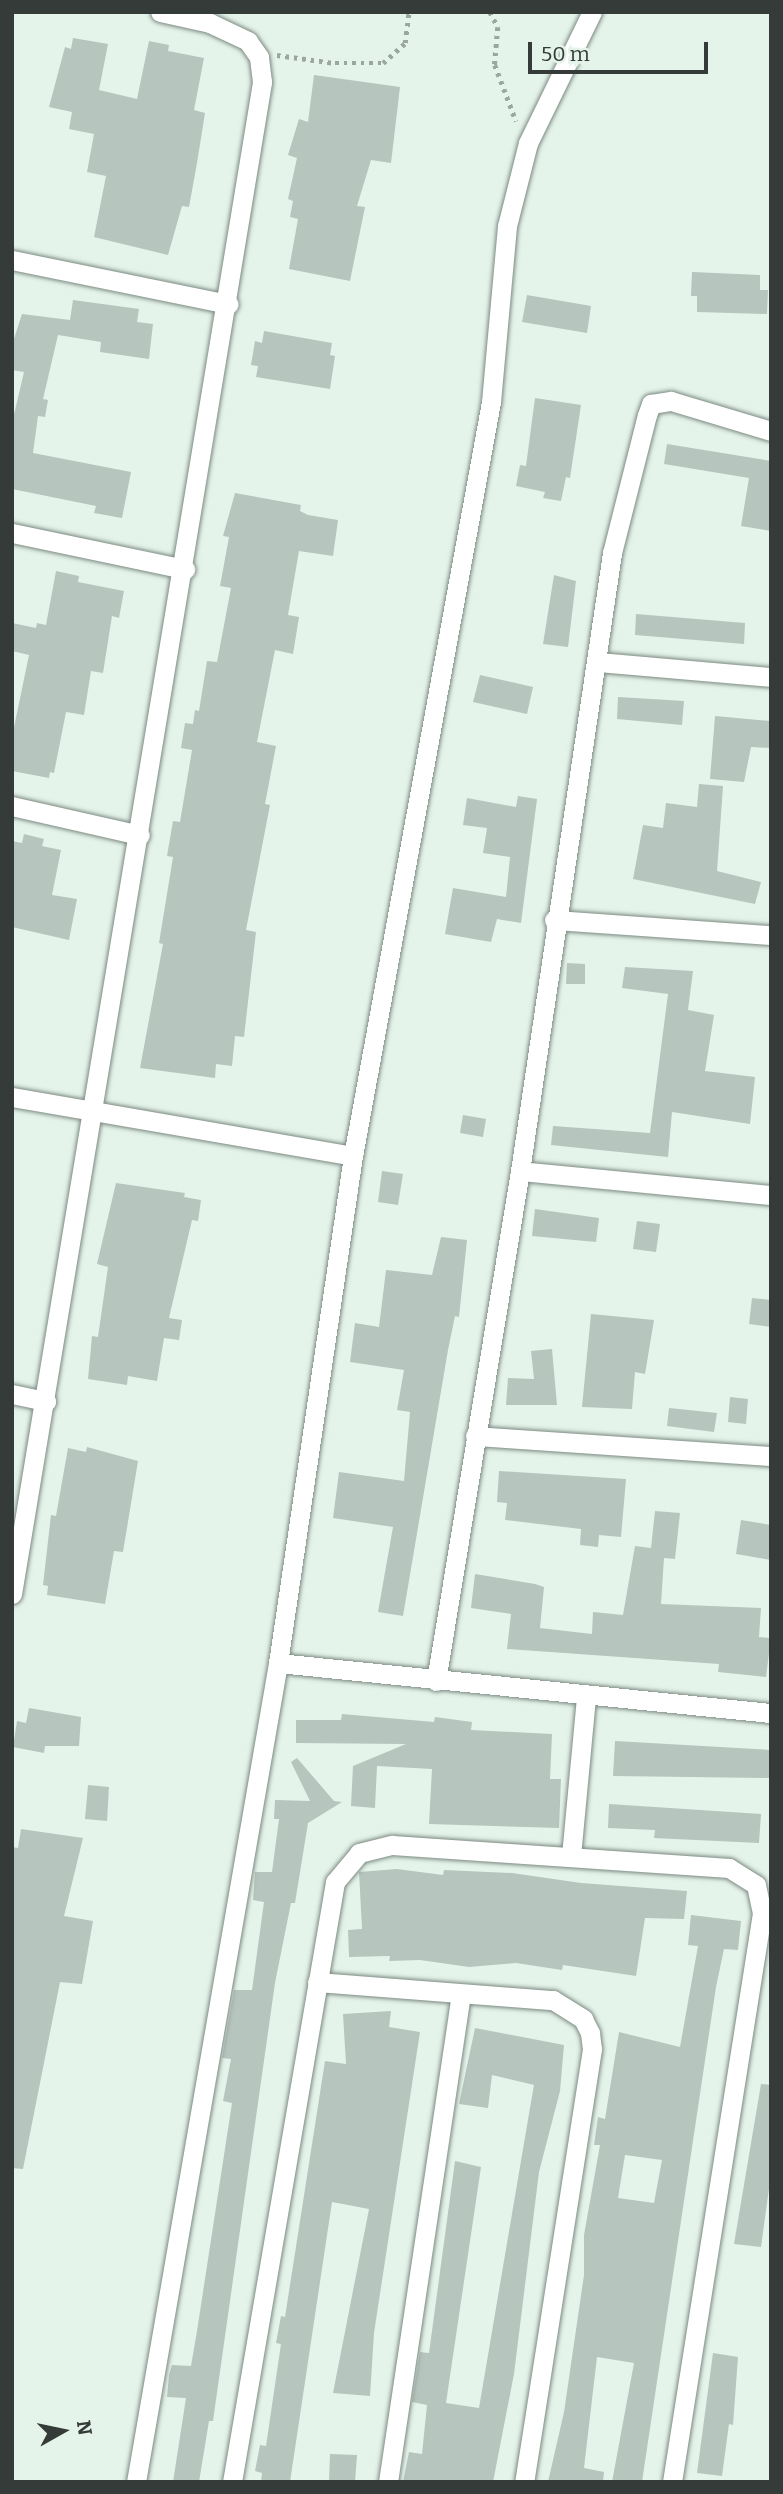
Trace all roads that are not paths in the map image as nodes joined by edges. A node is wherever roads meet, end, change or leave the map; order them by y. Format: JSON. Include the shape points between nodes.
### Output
{"nodes":[{"id":1,"x":160,"y":12,"type":"edge"},
{"id":2,"x":592,"y":12,"type":"edge"},
{"id":3,"x":12,"y":260,"type":"edge"},
{"id":4,"x":229,"y":304,"type":"junction"},
{"id":5,"x":771,"y":431,"type":"edge"},
{"id":6,"x":12,"y":533,"type":"edge"},
{"id":7,"x":184,"y":569,"type":"junction"},
{"id":8,"x":598,"y":662,"type":"junction"},
{"id":9,"x":771,"y":677,"type":"edge"},
{"id":10,"x":12,"y":806,"type":"edge"},
{"id":11,"x":140,"y":835,"type":"junction"},
{"id":12,"x":555,"y":920,"type":"junction"},
{"id":13,"x":771,"y":935,"type":"edge"},
{"id":14,"x":12,"y":1097,"type":"edge"},
{"id":15,"x":93,"y":1114,"type":"junction"},
{"id":16,"x":354,"y":1156,"type":"junction"},
{"id":17,"x":520,"y":1171,"type":"junction"},
{"id":18,"x":771,"y":1195,"type":"edge"},
{"id":19,"x":12,"y":1394,"type":"edge"},
{"id":20,"x":46,"y":1401,"type":"junction"},
{"id":21,"x":475,"y":1436,"type":"junction"},
{"id":22,"x":771,"y":1456,"type":"edge"},
{"id":23,"x":12,"y":1594,"type":"edge"},
{"id":24,"x":278,"y":1664,"type":"junction"},
{"id":25,"x":436,"y":1681,"type":"junction"},
{"id":26,"x":586,"y":1696,"type":"junction"},
{"id":27,"x":771,"y":1713,"type":"edge"},
{"id":28,"x":570,"y":1856,"type":"junction"},
{"id":29,"x":317,"y":1982,"type":"junction"},
{"id":30,"x":461,"y":1994,"type":"junction"},
{"id":31,"x":136,"y":2482,"type":"edge"},
{"id":32,"x":232,"y":2482,"type":"edge"},
{"id":33,"x":388,"y":2482,"type":"edge"},
{"id":34,"x":524,"y":2482,"type":"edge"},
{"id":35,"x":672,"y":2482,"type":"edge"}],
"edges":[{"from":1,"to":4,"type":"street","via":[[232,31],[248,41],[259,57],[262,82]]},
{"from":2,"to":16,"type":"street","via":[[528,143],[507,226],[491,402]]},
{"from":3,"to":4,"type":"street"},
{"from":4,"to":7,"type":"street"},
{"from":5,"to":8,"type":"street","via":[[671,401],[651,404],[612,553]]},
{"from":6,"to":7,"type":"street"},
{"from":7,"to":11,"type":"street"},
{"from":8,"to":9,"type":"street"},
{"from":8,"to":12,"type":"street"},
{"from":10,"to":11,"type":"street"},
{"from":11,"to":15,"type":"street"},
{"from":12,"to":13,"type":"street"},
{"from":12,"to":17,"type":"street"},
{"from":14,"to":15,"type":"street"},
{"from":15,"to":16,"type":"street"},
{"from":15,"to":20,"type":"street"},
{"from":16,"to":24,"type":"street"},
{"from":17,"to":18,"type":"street"},
{"from":17,"to":21,"type":"street"},
{"from":19,"to":20,"type":"street"},
{"from":20,"to":23,"type":"street"},
{"from":21,"to":22,"type":"street"},
{"from":21,"to":25,"type":"street"},
{"from":24,"to":25,"type":"street"},
{"from":24,"to":31,"type":"street"},
{"from":25,"to":26,"type":"street"},
{"from":26,"to":27,"type":"street"},
{"from":26,"to":28,"type":"street"},
{"from":28,"to":29,"type":"street","via":[[392,1845],[359,1853],[335,1882]]},
{"from":28,"to":35,"type":"street","via":[[729,1868],[756,1885],[762,1913]]},
{"from":29,"to":30,"type":"street"},
{"from":29,"to":32,"type":"street"},
{"from":30,"to":33,"type":"street"},
{"from":30,"to":34,"type":"street","via":[[553,2000],[583,2019],[591,2041]]}]}
